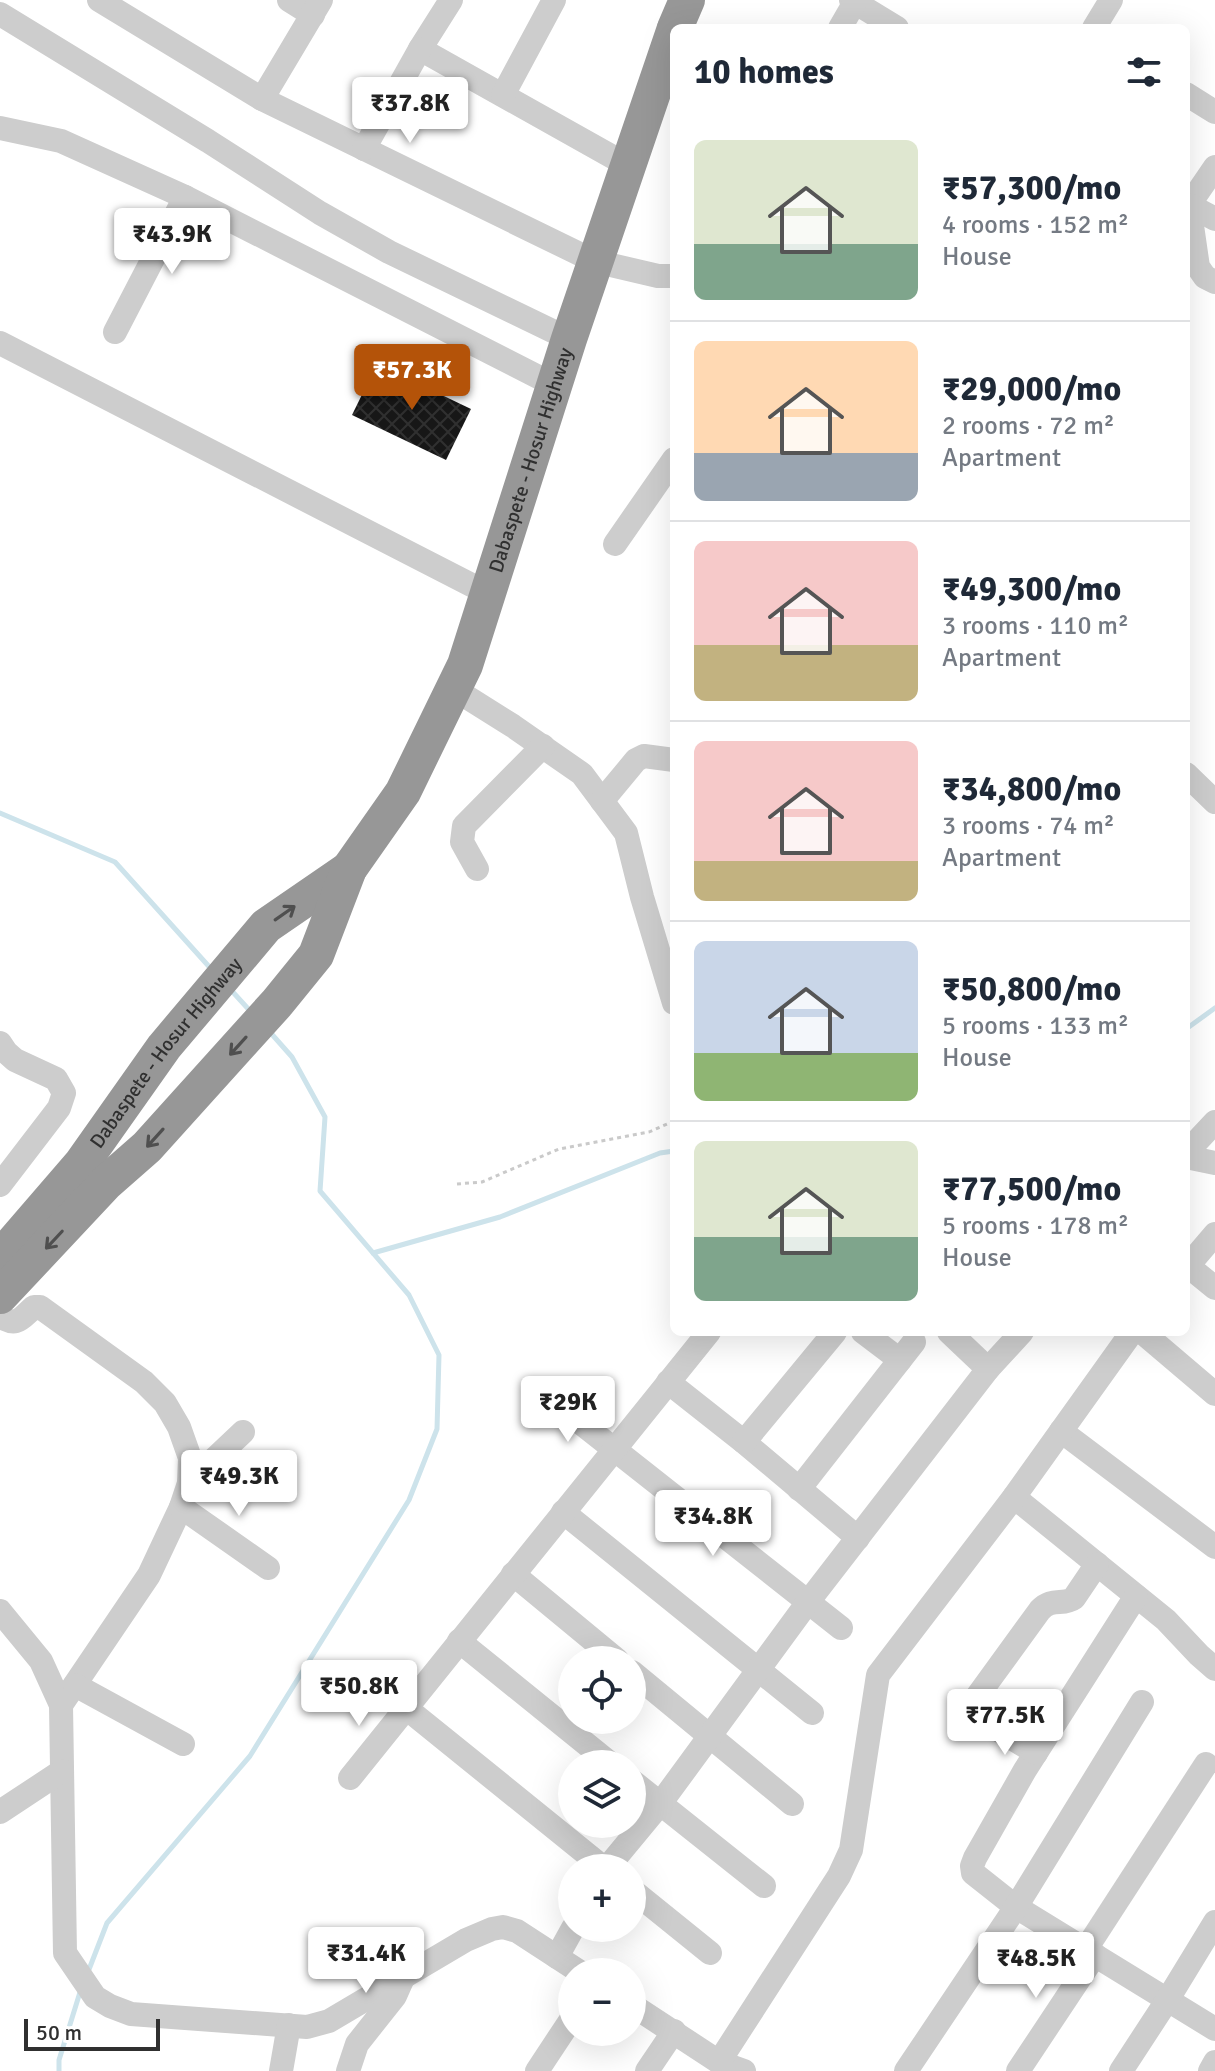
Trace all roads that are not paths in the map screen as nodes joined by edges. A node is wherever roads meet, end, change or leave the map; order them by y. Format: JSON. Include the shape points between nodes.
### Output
{"nodes":[{"id":1,"x":99,"y":0,"type":"edge"},
{"id":2,"x":289,"y":0,"type":"edge"},
{"id":3,"x":451,"y":0,"type":"edge"},
{"id":4,"x":554,"y":0,"type":"edge"},
{"id":5,"x":687,"y":0,"type":"edge"},
{"id":6,"x":1111,"y":0,"type":"edge"},
{"id":7,"x":853,"y":1,"type":"edge"},
{"id":8,"x":317,"y":7,"type":"edge"},
{"id":9,"x":0,"y":14,"type":"edge"},
{"id":10,"x":677,"y":24,"type":"edge"},
{"id":11,"x":842,"y":24,"type":"edge"},
{"id":12,"x":890,"y":24,"type":"edge"},
{"id":13,"x":1096,"y":24,"type":"edge"},
{"id":14,"x":670,"y":44,"type":"edge"},
{"id":15,"x":420,"y":49,"type":"junction"},
{"id":16,"x":503,"y":95,"type":"junction"},
{"id":17,"x":1190,"y":96,"type":"edge"},
{"id":18,"x":262,"y":99,"type":"junction"},
{"id":19,"x":1215,"y":112,"type":"edge"},
{"id":20,"x":0,"y":128,"type":"edge"},
{"id":21,"x":364,"y":149,"type":"junction"},
{"id":22,"x":627,"y":165,"type":"junction"},
{"id":23,"x":1215,"y":167,"type":"edge"},
{"id":24,"x":185,"y":197,"type":"junction"},
{"id":25,"x":1190,"y":201,"type":"edge"},
{"id":26,"x":1190,"y":206,"type":"edge"},
{"id":27,"x":1215,"y":219,"type":"edge"},
{"id":28,"x":1190,"y":222,"type":"edge"},
{"id":29,"x":594,"y":261,"type":"junction"},
{"id":30,"x":670,"y":276,"type":"edge"},
{"id":31,"x":1215,"y":282,"type":"edge"},
{"id":32,"x":115,"y":332,"type":"dead end"},
{"id":33,"x":569,"y":339,"type":"junction"},
{"id":34,"x":0,"y":343,"type":"edge"},
{"id":35,"x":554,"y":385,"type":"junction"},
{"id":36,"x":670,"y":465,"type":"edge"},
{"id":37,"x":615,"y":544,"type":"dead end"},
{"id":38,"x":489,"y":594,"type":"junction"},
{"id":39,"x":454,"y":689,"type":"junction"},
{"id":40,"x":543,"y":746,"type":"junction"},
{"id":41,"x":670,"y":759,"type":"edge"},
{"id":42,"x":1190,"y":778,"type":"edge"},
{"id":43,"x":602,"y":801,"type":"junction"},
{"id":44,"x":1215,"y":802,"type":"edge"},
{"id":45,"x":349,"y":869,"type":"junction"},
{"id":46,"x":477,"y":869,"type":"dead end"},
{"id":47,"x":670,"y":990,"type":"edge"},
{"id":48,"x":0,"y":1043,"type":"edge"},
{"id":49,"x":1215,"y":1122,"type":"edge"},
{"id":50,"x":1190,"y":1150,"type":"edge"},
{"id":51,"x":1190,"y":1156,"type":"edge"},
{"id":52,"x":1215,"y":1163,"type":"edge"},
{"id":53,"x":94,"y":1173,"type":"junction"},
{"id":54,"x":0,"y":1185,"type":"edge"},
{"id":55,"x":1215,"y":1234,"type":"edge"},
{"id":56,"x":0,"y":1258,"type":"edge"},
{"id":57,"x":1190,"y":1263,"type":"edge"},
{"id":58,"x":1190,"y":1269,"type":"edge"},
{"id":59,"x":1215,"y":1288,"type":"edge"},
{"id":60,"x":0,"y":1296,"type":"edge"},
{"id":61,"x":0,"y":1316,"type":"edge"},
{"id":62,"x":706,"y":1336,"type":"edge"},
{"id":63,"x":832,"y":1336,"type":"edge"},
{"id":64,"x":874,"y":1336,"type":"edge"},
{"id":65,"x":953,"y":1336,"type":"edge"},
{"id":66,"x":1018,"y":1336,"type":"edge"},
{"id":67,"x":1129,"y":1336,"type":"edge"},
{"id":68,"x":1147,"y":1336,"type":"edge"},
{"id":69,"x":988,"y":1369,"type":"junction"},
{"id":70,"x":668,"y":1382,"type":"junction"},
{"id":71,"x":1215,"y":1394,"type":"edge"},
{"id":72,"x":553,"y":1401,"type":"dead end"},
{"id":73,"x":1061,"y":1431,"type":"junction"},
{"id":74,"x":243,"y":1432,"type":"dead end"},
{"id":75,"x":744,"y":1442,"type":"junction"},
{"id":76,"x":614,"y":1450,"type":"junction"},
{"id":77,"x":189,"y":1483,"type":"junction"},
{"id":78,"x":799,"y":1489,"type":"junction"},
{"id":79,"x":1014,"y":1497,"type":"junction"},
{"id":80,"x":181,"y":1507,"type":"junction"},
{"id":81,"x":563,"y":1512,"type":"junction"},
{"id":82,"x":858,"y":1538,"type":"junction"},
{"id":83,"x":1215,"y":1547,"type":"edge"},
{"id":84,"x":1097,"y":1564,"type":"junction"},
{"id":85,"x":268,"y":1568,"type":"dead end"},
{"id":86,"x":513,"y":1574,"type":"junction"},
{"id":87,"x":1136,"y":1596,"type":"junction"},
{"id":88,"x":808,"y":1602,"type":"junction"},
{"id":89,"x":0,"y":1611,"type":"edge"},
{"id":90,"x":841,"y":1628,"type":"dead end"},
{"id":91,"x":459,"y":1641,"type":"junction"},
{"id":92,"x":600,"y":1646,"type":"edge"},
{"id":93,"x":1215,"y":1669,"type":"edge"},
{"id":94,"x":759,"y":1670,"type":"junction"},
{"id":95,"x":646,"y":1684,"type":"edge"},
{"id":96,"x":68,"y":1695,"type":"junction"},
{"id":97,"x":1142,"y":1702,"type":"dead end"},
{"id":98,"x":406,"y":1708,"type":"junction"},
{"id":99,"x":812,"y":1713,"type":"dead end"},
{"id":100,"x":710,"y":1737,"type":"junction"},
{"id":101,"x":183,"y":1744,"type":"dead end"},
{"id":102,"x":594,"y":1750,"type":"edge"},
{"id":103,"x":1036,"y":1753,"type":"junction"},
{"id":104,"x":1206,"y":1764,"type":"dead end"},
{"id":105,"x":62,"y":1771,"type":"junction"},
{"id":106,"x":350,"y":1778,"type":"dead end"},
{"id":107,"x":646,"y":1792,"type":"edge"},
{"id":108,"x":660,"y":1804,"type":"junction"},
{"id":109,"x":792,"y":1804,"type":"dead end"},
{"id":110,"x":0,"y":1812,"type":"edge"},
{"id":111,"x":588,"y":1854,"type":"edge"},
{"id":112,"x":618,"y":1854,"type":"edge"},
{"id":113,"x":764,"y":1886,"type":"dead end"},
{"id":114,"x":646,"y":1901,"type":"edge"},
{"id":115,"x":1016,"y":1907,"type":"junction"},
{"id":116,"x":1215,"y":1922,"type":"edge"},
{"id":117,"x":565,"y":1942,"type":"edge"},
{"id":118,"x":1090,"y":1952,"type":"junction"},
{"id":119,"x":710,"y":1953,"type":"dead end"},
{"id":120,"x":557,"y":1957,"type":"joint"},
{"id":121,"x":403,"y":1977,"type":"junction"},
{"id":122,"x":1168,"y":1999,"type":"junction"},
{"id":123,"x":646,"y":2014,"type":"edge"},
{"id":124,"x":329,"y":2021,"type":"junction"},
{"id":125,"x":289,"y":2025,"type":"junction"},
{"id":126,"x":1215,"y":2029,"type":"edge"},
{"id":127,"x":674,"y":2031,"type":"junction"},
{"id":128,"x":558,"y":2039,"type":"edge"},
{"id":129,"x":357,"y":2044,"type":"junction"},
{"id":130,"x":719,"y":2062,"type":"junction"},
{"id":131,"x":1215,"y":2062,"type":"edge"},
{"id":132,"x":281,"y":2071,"type":"edge"},
{"id":133,"x":348,"y":2071,"type":"edge"},
{"id":134,"x":537,"y":2071,"type":"edge"},
{"id":135,"x":647,"y":2071,"type":"edge"},
{"id":136,"x":744,"y":2071,"type":"edge"},
{"id":137,"x":906,"y":2071,"type":"edge"},
{"id":138,"x":1018,"y":2071,"type":"edge"},
{"id":139,"x":1121,"y":2071,"type":"edge"},
{"id":140,"x":1210,"y":2071,"type":"edge"}],
"edges":[{"from":1,"to":18,"type":"street"},
{"from":2,"to":8,"type":"street"},
{"from":3,"to":15,"type":"street"},
{"from":4,"to":16,"type":"street"},
{"from":5,"to":10,"type":"highway","name":"Dabaspete - Hosur Highway"},
{"from":6,"to":13,"type":"street"},
{"from":7,"to":11,"type":"street"},
{"from":7,"to":12,"type":"street"},
{"from":8,"to":18,"type":"street"},
{"from":9,"to":33,"type":"street","via":[[320,213]]},
{"from":14,"to":22,"type":"highway","name":"Dabaspete - Hosur Highway"},
{"from":15,"to":16,"type":"street"},
{"from":15,"to":21,"type":"street"},
{"from":16,"to":22,"type":"street"},
{"from":17,"to":19,"type":"street"},
{"from":18,"to":21,"type":"street"},
{"from":20,"to":24,"type":"street","via":[[61,141]]},
{"from":21,"to":29,"type":"street"},
{"from":22,"to":29,"type":"highway","name":"Dabaspete - Hosur Highway"},
{"from":23,"to":25,"type":"street"},
{"from":24,"to":32,"type":"street"},
{"from":24,"to":35,"type":"street"},
{"from":26,"to":27,"type":"street"},
{"from":28,"to":31,"type":"street","via":[[1198,267]]},
{"from":29,"to":30,"type":"street"},
{"from":29,"to":33,"type":"highway","name":"Dabaspete - Hosur Highway"},
{"from":33,"to":35,"type":"highway","name":"Dabaspete - Hosur Highway"},
{"from":34,"to":38,"type":"street"},
{"from":35,"to":38,"type":"highway","name":"Dabaspete - Hosur Highway"},
{"from":36,"to":37,"type":"street"},
{"from":38,"to":39,"type":"highway","name":"Dabaspete - Hosur Highway"},
{"from":39,"to":40,"type":"street"},
{"from":39,"to":45,"type":"highway","name":"Dabaspete - Hosur Highway","via":[[403,792]]},
{"from":40,"to":43,"type":"street","via":[[582,774]]},
{"from":40,"to":46,"type":"street","via":[[464,826],[462,842]]},
{"from":41,"to":43,"type":"street","via":[[636,760]]},
{"from":42,"to":44,"type":"street"},
{"from":43,"to":47,"type":"street","via":[[626,833]]},
{"from":53,"to":45,"type":"highway","name":"Dabaspete - Hosur Highway","one_way":true,"via":[[164,1047],[266,926]]},
{"from":45,"to":53,"type":"highway","name":"Dabaspete - Hosur Highway","one_way":true,"via":[[316,955],[277,1003],[147,1147]]},
{"from":48,"to":54,"type":"street","via":[[15,1060],[56,1079],[64,1093],[59,1108]]},
{"from":49,"to":50,"type":"street"},
{"from":51,"to":52,"type":"street"},
{"from":53,"to":56,"type":"highway","name":"Dabaspete - Hosur Highway"},
{"from":53,"to":60,"type":"highway","one_way":true},
{"from":55,"to":57,"type":"street"},
{"from":58,"to":59,"type":"street"},
{"from":61,"to":77,"type":"street","via":[[17,1322],[40,1307],[144,1382],[179,1427],[190,1458]]},
{"from":62,"to":70,"type":"street"},
{"from":63,"to":75,"type":"street"},
{"from":64,"to":78,"type":"street","via":[[907,1351]]},
{"from":65,"to":69,"type":"street"},
{"from":66,"to":69,"type":"street"},
{"from":67,"to":73,"type":"street"},
{"from":68,"to":71,"type":"street"},
{"from":69,"to":82,"type":"street"},
{"from":70,"to":75,"type":"street"},
{"from":70,"to":76,"type":"street"},
{"from":72,"to":76,"type":"street"},
{"from":73,"to":79,"type":"street"},
{"from":73,"to":83,"type":"street"},
{"from":74,"to":77,"type":"street"},
{"from":75,"to":78,"type":"street"},
{"from":76,"to":81,"type":"street"},
{"from":76,"to":88,"type":"street"},
{"from":77,"to":80,"type":"street"},
{"from":78,"to":82,"type":"street"},
{"from":79,"to":84,"type":"street"},
{"from":79,"to":130,"type":"street","via":[[878,1675],[851,1850]]},
{"from":80,"to":85,"type":"street"},
{"from":80,"to":96,"type":"street","via":[[149,1575]]},
{"from":81,"to":86,"type":"street"},
{"from":81,"to":94,"type":"street"},
{"from":82,"to":88,"type":"street"},
{"from":84,"to":87,"type":"street"},
{"from":84,"to":103,"type":"street","via":[[1074,1598],[1040,1610],[973,1705],[982,1720]]},
{"from":86,"to":91,"type":"street"},
{"from":86,"to":92,"type":"street"},
{"from":87,"to":93,"type":"street"},
{"from":87,"to":103,"type":"street"},
{"from":88,"to":90,"type":"street"},
{"from":88,"to":94,"type":"street"},
{"from":89,"to":96,"type":"street"},
{"from":91,"to":98,"type":"street"},
{"from":91,"to":102,"type":"street"},
{"from":94,"to":99,"type":"street"},
{"from":94,"to":100,"type":"street"},
{"from":95,"to":100,"type":"street"},
{"from":96,"to":101,"type":"street"},
{"from":96,"to":105,"type":"street"},
{"from":97,"to":115,"type":"street"},
{"from":98,"to":106,"type":"street"},
{"from":98,"to":111,"type":"street"},
{"from":100,"to":108,"type":"street"},
{"from":100,"to":109,"type":"street"},
{"from":103,"to":115,"type":"street","via":[[972,1866],[973,1873]]},
{"from":104,"to":118,"type":"street"},
{"from":105,"to":110,"type":"street"},
{"from":105,"to":125,"type":"street","via":[[65,1953],[95,1997],[131,2014]]},
{"from":107,"to":108,"type":"street"},
{"from":108,"to":112,"type":"street"},
{"from":108,"to":113,"type":"street"},
{"from":114,"to":119,"type":"street"},
{"from":115,"to":118,"type":"street"},
{"from":115,"to":137,"type":"street"},
{"from":116,"to":122,"type":"street"},
{"from":117,"to":120,"type":"street"},
{"from":118,"to":122,"type":"street"},
{"from":118,"to":138,"type":"street"},
{"from":120,"to":121,"type":"street","via":[[503,1927],[466,1940]]},
{"from":121,"to":124,"type":"street"},
{"from":121,"to":129,"type":"street","via":[[395,1996]]},
{"from":122,"to":126,"type":"street"},
{"from":122,"to":139,"type":"street"},
{"from":123,"to":127,"type":"street"},
{"from":124,"to":125,"type":"street"},
{"from":124,"to":129,"type":"street"},
{"from":125,"to":132,"type":"street"},
{"from":127,"to":130,"type":"street"},
{"from":127,"to":135,"type":"street"},
{"from":128,"to":134,"type":"street"},
{"from":129,"to":133,"type":"street"},
{"from":130,"to":136,"type":"street"},
{"from":131,"to":140,"type":"street"}]}
